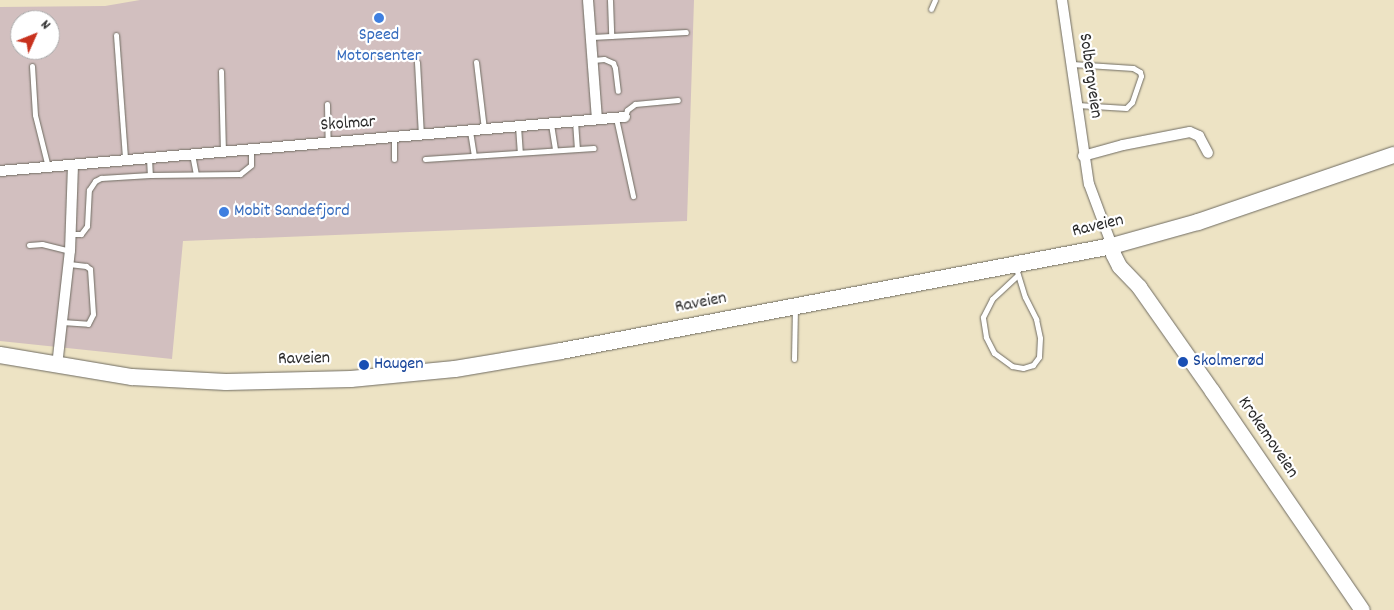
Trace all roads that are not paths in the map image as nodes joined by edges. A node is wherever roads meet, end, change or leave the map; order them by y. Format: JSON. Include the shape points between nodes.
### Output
{"nodes":[{"id":1,"x":588,"y":0,"type":"edge"},
{"id":2,"x":610,"y":0,"type":"edge"},
{"id":3,"x":935,"y":0,"type":"edge"},
{"id":4,"x":1062,"y":0,"type":"edge"},
{"id":5,"x":931,"y":8,"type":"dead end"},
{"id":6,"x":686,"y":32,"type":"dead end"},
{"id":7,"x":116,"y":35,"type":"dead end"},
{"id":8,"x":611,"y":36,"type":"junction"},
{"id":9,"x":592,"y":37,"type":"junction"},
{"id":10,"x":593,"y":60,"type":"junction"},
{"id":11,"x":417,"y":62,"type":"dead end"},
{"id":12,"x":476,"y":62,"type":"dead end"},
{"id":13,"x":1072,"y":64,"type":"junction"},
{"id":14,"x":32,"y":66,"type":"dead end"},
{"id":15,"x":220,"y":71,"type":"dead end"},
{"id":16,"x":618,"y":91,"type":"dead end"},
{"id":17,"x":678,"y":100,"type":"dead end"},
{"id":18,"x":327,"y":104,"type":"dead end"},
{"id":19,"x":1076,"y":105,"type":"junction"},
{"id":20,"x":621,"y":118,"type":"junction"},
{"id":21,"x":597,"y":119,"type":"junction"},
{"id":22,"x":575,"y":121,"type":"junction"},
{"id":23,"x":551,"y":123,"type":"junction"},
{"id":24,"x":518,"y":126,"type":"junction"},
{"id":25,"x":484,"y":130,"type":"junction"},
{"id":26,"x":470,"y":131,"type":"junction"},
{"id":27,"x":421,"y":136,"type":"junction"},
{"id":28,"x":394,"y":138,"type":"junction"},
{"id":29,"x":328,"y":142,"type":"junction"},
{"id":30,"x":577,"y":148,"type":"junction"},
{"id":31,"x":594,"y":148,"type":"dead end"},
{"id":32,"x":251,"y":149,"type":"junction"},
{"id":33,"x":555,"y":150,"type":"junction"},
{"id":34,"x":223,"y":151,"type":"junction"},
{"id":35,"x":520,"y":152,"type":"junction"},
{"id":36,"x":1208,"y":153,"type":"dead end"},
{"id":37,"x":192,"y":154,"type":"junction"},
{"id":38,"x":1394,"y":155,"type":"edge"},
{"id":39,"x":474,"y":156,"type":"junction"},
{"id":40,"x":1083,"y":156,"type":"junction"},
{"id":41,"x":149,"y":157,"type":"junction"},
{"id":42,"x":125,"y":159,"type":"junction"},
{"id":43,"x":394,"y":159,"type":"dead end"},
{"id":44,"x":426,"y":159,"type":"dead end"},
{"id":45,"x":73,"y":166,"type":"junction"},
{"id":46,"x":48,"y":167,"type":"junction"},
{"id":47,"x":0,"y":171,"type":"edge"},
{"id":48,"x":196,"y":174,"type":"junction"},
{"id":49,"x":150,"y":175,"type":"junction"},
{"id":50,"x":634,"y":196,"type":"dead end"},
{"id":51,"x":71,"y":234,"type":"junction"},
{"id":52,"x":29,"y":245,"type":"dead end"},
{"id":53,"x":1112,"y":246,"type":"junction"},
{"id":54,"x":70,"y":251,"type":"junction"},
{"id":55,"x":69,"y":264,"type":"junction"},
{"id":56,"x":1017,"y":269,"type":"junction"},
{"id":57,"x":794,"y":306,"type":"junction"},
{"id":58,"x":62,"y":322,"type":"junction"},
{"id":59,"x":0,"y":356,"type":"edge"},
{"id":60,"x":794,"y":359,"type":"dead end"},
{"id":61,"x":57,"y":366,"type":"junction"},
{"id":62,"x":1362,"y":610,"type":"edge"}],
"edges":[{"from":1,"to":9,"type":"street"},
{"from":2,"to":8,"type":"lane"},
{"from":3,"to":5,"type":"lane"},
{"from":4,"to":13,"type":"street","name":"Solbergveien"},
{"from":6,"to":8,"type":"lane"},
{"from":7,"to":42,"type":"lane"},
{"from":8,"to":9,"type":"lane"},
{"from":9,"to":10,"type":"street"},
{"from":10,"to":16,"type":"lane","via":[[604,59],[613,63]]},
{"from":10,"to":21,"type":"street"},
{"from":11,"to":27,"type":"lane"},
{"from":12,"to":25,"type":"lane"},
{"from":13,"to":19,"type":"street","name":"Solbergveien"},
{"from":13,"to":19,"type":"lane","via":[[1133,68],[1138,69],[1141,76],[1132,102],[1126,108]]},
{"from":14,"to":46,"type":"lane","via":[[35,115]]},
{"from":15,"to":34,"type":"lane"},
{"from":17,"to":20,"type":"lane","via":[[635,104]]},
{"from":18,"to":29,"type":"lane"},
{"from":19,"to":40,"type":"street","name":"Solbergveien"},
{"from":20,"to":21,"type":"street","name":"Skolmar"},
{"from":20,"to":50,"type":"lane"},
{"from":21,"to":22,"type":"street","name":"Skolmar"},
{"from":22,"to":23,"type":"street","name":"Skolmar"},
{"from":22,"to":30,"type":"lane"},
{"from":23,"to":24,"type":"street","name":"Skolmar"},
{"from":23,"to":33,"type":"lane"},
{"from":24,"to":25,"type":"street","name":"Skolmar"},
{"from":24,"to":35,"type":"lane"},
{"from":25,"to":26,"type":"street","name":"Skolmar"},
{"from":26,"to":27,"type":"street","name":"Skolmar"},
{"from":26,"to":39,"type":"lane"},
{"from":27,"to":28,"type":"street","name":"Skolmar"},
{"from":28,"to":29,"type":"street","name":"Skolmar"},
{"from":28,"to":43,"type":"lane"},
{"from":29,"to":32,"type":"street","name":"Skolmar"},
{"from":30,"to":31,"type":"lane"},
{"from":30,"to":33,"type":"lane"},
{"from":32,"to":34,"type":"street","name":"Skolmar"},
{"from":32,"to":48,"type":"lane","via":[[251,165],[240,174]]},
{"from":33,"to":35,"type":"lane"},
{"from":34,"to":37,"type":"street","name":"Skolmar"},
{"from":35,"to":39,"type":"lane"},
{"from":36,"to":40,"type":"street","via":[[1199,136],[1190,132]]},
{"from":37,"to":41,"type":"street","name":"Skolmar"},
{"from":37,"to":48,"type":"lane"},
{"from":38,"to":53,"type":"main road","name":"Raveien","via":[[1198,222]]},
{"from":39,"to":44,"type":"lane"},
{"from":40,"to":53,"type":"street","name":"Solbergveien","via":[[1089,184]]},
{"from":41,"to":42,"type":"street","name":"Skolmar"},
{"from":41,"to":49,"type":"lane"},
{"from":42,"to":45,"type":"street","name":"Skolmar"},
{"from":45,"to":46,"type":"street","name":"Skolmar"},
{"from":45,"to":51,"type":"street"},
{"from":46,"to":47,"type":"street","name":"Skolmar"},
{"from":48,"to":49,"type":"lane"},
{"from":49,"to":51,"type":"lane","via":[[114,176],[95,181],[89,190],[87,226],[81,234]]},
{"from":51,"to":54,"type":"street"},
{"from":52,"to":54,"type":"lane","via":[[42,244]]},
{"from":53,"to":56,"type":"main road","name":"Raveien"},
{"from":53,"to":62,"type":"main road","name":"Krokemoveien","via":[[1122,251],[1139,287]]},
{"from":54,"to":55,"type":"street"},
{"from":55,"to":58,"type":"street"},
{"from":55,"to":58,"type":"lane","via":[[90,269],[93,314],[88,324]]},
{"from":56,"to":56,"type":"lane","via":[[992,299],[983,317],[986,337],[994,353],[1012,366],[1023,368],[1033,365],[1039,357],[1040,338]]},
{"from":56,"to":57,"type":"main road","name":"Raveien"},
{"from":57,"to":60,"type":"lane"},
{"from":57,"to":61,"type":"main road","name":"Raveien","via":[[561,352],[455,369],[351,379],[213,381],[132,378]]},
{"from":58,"to":61,"type":"street"},
{"from":59,"to":61,"type":"main road","name":"Raveien"}]}
